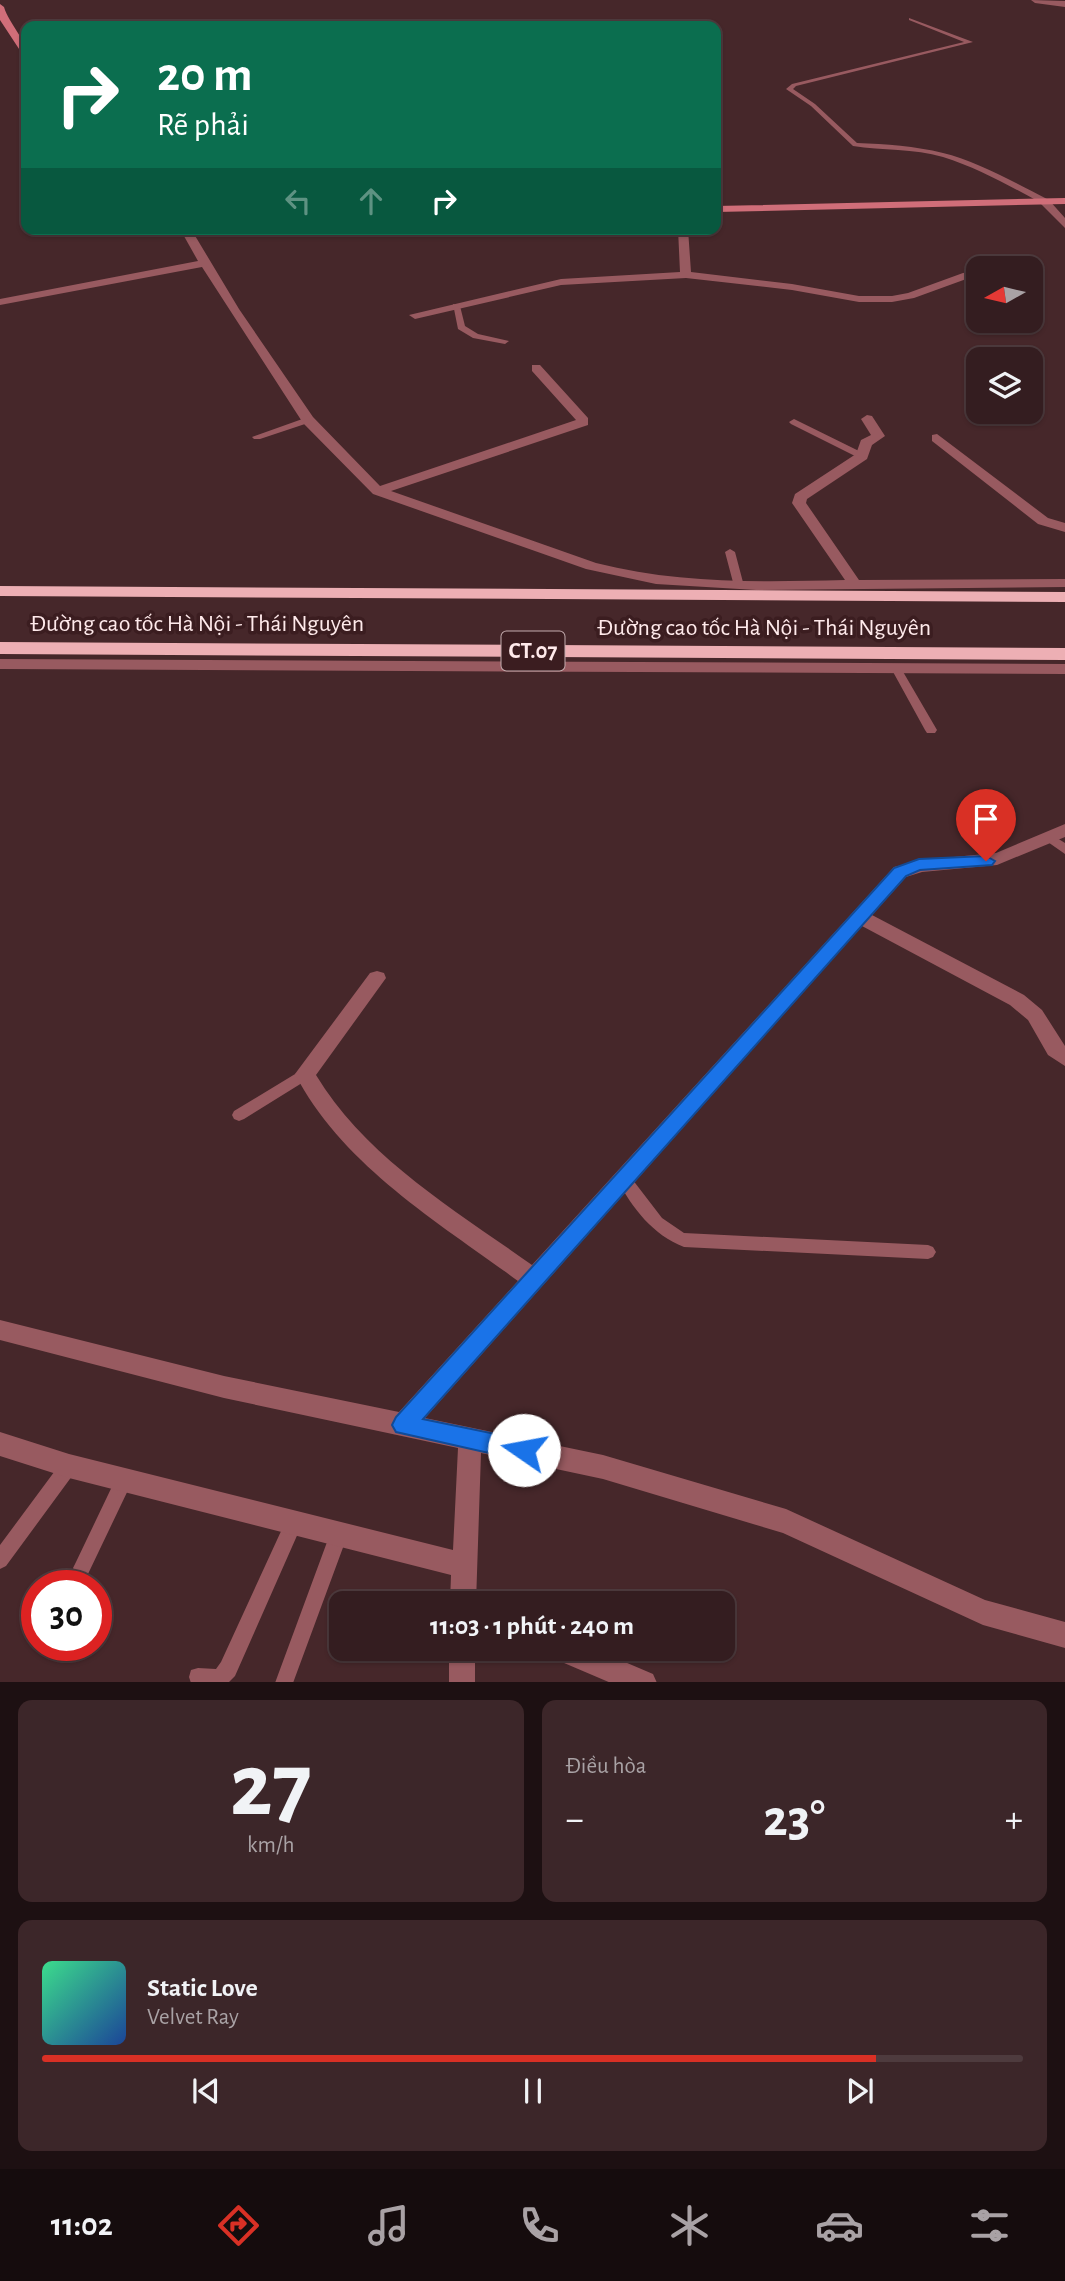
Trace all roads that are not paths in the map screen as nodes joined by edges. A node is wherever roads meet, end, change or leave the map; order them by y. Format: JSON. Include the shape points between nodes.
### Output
{"nodes":[{"id":1,"x":1035,"y":0,"type":"edge"},
{"id":2,"x":1065,"y":4,"type":"edge"},
{"id":3,"x":0,"y":8,"type":"edge"},
{"id":4,"x":911,"y":19,"type":"dead end"},
{"id":5,"x":2,"y":20,"type":"edge"},
{"id":6,"x":21,"y":46,"type":"edge"},
{"id":7,"x":1044,"y":201,"type":"junction"},
{"id":8,"x":1065,"y":201,"type":"edge"},
{"id":9,"x":721,"y":209,"type":"edge"},
{"id":10,"x":1065,"y":225,"type":"edge"},
{"id":11,"x":189,"y":235,"type":"edge"},
{"id":12,"x":683,"y":235,"type":"edge"},
{"id":13,"x":204,"y":263,"type":"junction"},
{"id":14,"x":686,"y":275,"type":"junction"},
{"id":15,"x":966,"y":275,"type":"edge"},
{"id":16,"x":0,"y":302,"type":"edge"},
{"id":17,"x":456,"y":306,"type":"junction"},
{"id":18,"x":415,"y":315,"type":"dead end"},
{"id":19,"x":505,"y":341,"type":"dead end"},
{"id":20,"x":536,"y":368,"type":"dead end"},
{"id":21,"x":867,"y":419,"type":"dead end"},
{"id":22,"x":308,"y":420,"type":"junction"},
{"id":23,"x":794,"y":422,"type":"dead end"},
{"id":24,"x":257,"y":437,"type":"dead end"},
{"id":25,"x":937,"y":438,"type":"dead end"},
{"id":26,"x":862,"y":456,"type":"junction"},
{"id":27,"x":378,"y":491,"type":"junction"},
{"id":28,"x":1065,"y":528,"type":"edge"},
{"id":29,"x":730,"y":552,"type":"dead end"},
{"id":30,"x":1065,"y":583,"type":"edge"},
{"id":31,"x":855,"y":584,"type":"junction"},
{"id":32,"x":739,"y":586,"type":"junction"},
{"id":33,"x":0,"y":591,"type":"edge"},
{"id":34,"x":1065,"y":597,"type":"edge"},
{"id":35,"x":0,"y":648,"type":"edge"},
{"id":36,"x":1065,"y":654,"type":"edge"},
{"id":37,"x":0,"y":664,"type":"edge"},
{"id":38,"x":897,"y":670,"type":"junction"},
{"id":39,"x":1065,"y":670,"type":"edge"},
{"id":40,"x":931,"y":730,"type":"dead end"},
{"id":41,"x":1060,"y":839,"type":"edge"},
{"id":42,"x":859,"y":916,"type":"junction"},
{"id":43,"x":377,"y":978,"type":"dead end"},
{"id":44,"x":1065,"y":1058,"type":"edge"},
{"id":45,"x":306,"y":1074,"type":"junction"},
{"id":46,"x":239,"y":1115,"type":"dead end"},
{"id":47,"x":624,"y":1179,"type":"junction"},
{"id":48,"x":928,"y":1252,"type":"dead end"},
{"id":49,"x":534,"y":1279,"type":"junction"},
{"id":50,"x":0,"y":1330,"type":"edge"},
{"id":51,"x":403,"y":1425,"type":"junction"},
{"id":52,"x":470,"y":1439,"type":"junction"},
{"id":53,"x":0,"y":1444,"type":"edge"},
{"id":54,"x":69,"y":1466,"type":"junction"},
{"id":55,"x":124,"y":1480,"type":"junction"},
{"id":56,"x":294,"y":1522,"type":"junction"},
{"id":57,"x":338,"y":1534,"type":"junction"},
{"id":58,"x":465,"y":1557,"type":"junction"},
{"id":59,"x":0,"y":1560,"type":"edge"},
{"id":60,"x":82,"y":1568,"type":"dead end"},
{"id":61,"x":464,"y":1591,"type":"edge"},
{"id":62,"x":1065,"y":1635,"type":"edge"},
{"id":63,"x":462,"y":1661,"type":"edge"},
{"id":64,"x":592,"y":1661,"type":"edge"},
{"id":65,"x":198,"y":1677,"type":"dead end"},
{"id":66,"x":284,"y":1682,"type":"edge"},
{"id":67,"x":462,"y":1682,"type":"edge"},
{"id":68,"x":644,"y":1682,"type":"edge"}],
"edges":[{"from":1,"to":2,"type":"street"},
{"from":3,"to":5,"type":"street"},
{"from":4,"to":7,"type":"lane","via":[[970,41],[789,89],[855,145],[944,155]]},
{"from":5,"to":6,"type":"street"},
{"from":7,"to":8,"type":"street"},
{"from":7,"to":9,"type":"street"},
{"from":7,"to":10,"type":"street"},
{"from":11,"to":13,"type":"street"},
{"from":12,"to":14,"type":"street"},
{"from":13,"to":16,"type":"street"},
{"from":13,"to":22,"type":"street"},
{"from":14,"to":15,"type":"street","via":[[859,299],[910,296]]},
{"from":14,"to":17,"type":"street","via":[[555,282]]},
{"from":17,"to":18,"type":"street"},
{"from":17,"to":19,"type":"lane","via":[[461,327],[476,336]]},
{"from":20,"to":27,"type":"street","via":[[583,422]]},
{"from":21,"to":26,"type":"street","via":[[879,434],[866,443]]},
{"from":22,"to":24,"type":"lane"},
{"from":22,"to":27,"type":"street"},
{"from":23,"to":26,"type":"lane"},
{"from":25,"to":28,"type":"street","via":[[1043,521]]},
{"from":26,"to":31,"type":"street","via":[[800,497],[799,503]]},
{"from":27,"to":32,"type":"street","via":[[621,575]]},
{"from":29,"to":32,"type":"lane"},
{"from":30,"to":31,"type":"street"},
{"from":31,"to":32,"type":"street"},
{"from":33,"to":34,"type":"highway","name":"Đường cao tốc Hà Nội - Thái Nguyên"},
{"from":35,"to":36,"type":"highway","name":"Đường cao tốc Hà Nội - Thái Nguyên","number":"CT.07"},
{"from":37,"to":38,"type":"street"},
{"from":38,"to":39,"type":"street"},
{"from":38,"to":40,"type":"lane"},
{"from":41,"to":42,"type":"street","via":[[986,861],[919,864],[900,872]]},
{"from":42,"to":44,"type":"street","via":[[1017,1000],[1035,1015]]},
{"from":42,"to":47,"type":"street"},
{"from":43,"to":45,"type":"street"},
{"from":45,"to":46,"type":"lane"},
{"from":45,"to":49,"type":"street","via":[[322,1104],[345,1131],[419,1195]]},
{"from":47,"to":48,"type":"lane","via":[[661,1227],[684,1240]]},
{"from":47,"to":49,"type":"street"},
{"from":49,"to":51,"type":"street"},
{"from":50,"to":51,"type":"street","via":[[224,1387]]},
{"from":51,"to":52,"type":"street"},
{"from":52,"to":58,"type":"street"},
{"from":52,"to":62,"type":"street","via":[[603,1467],[786,1521],[984,1612]]},
{"from":53,"to":54,"type":"street"},
{"from":54,"to":55,"type":"street"},
{"from":54,"to":59,"type":"lane"},
{"from":55,"to":56,"type":"street"},
{"from":55,"to":60,"type":"lane"},
{"from":56,"to":57,"type":"street"},
{"from":56,"to":65,"type":"lane","via":[[228,1669],[220,1678]]},
{"from":57,"to":58,"type":"street"},
{"from":57,"to":66,"type":"lane"},
{"from":58,"to":61,"type":"street"},
{"from":63,"to":67,"type":"street"},
{"from":64,"to":68,"type":"street"}]}
